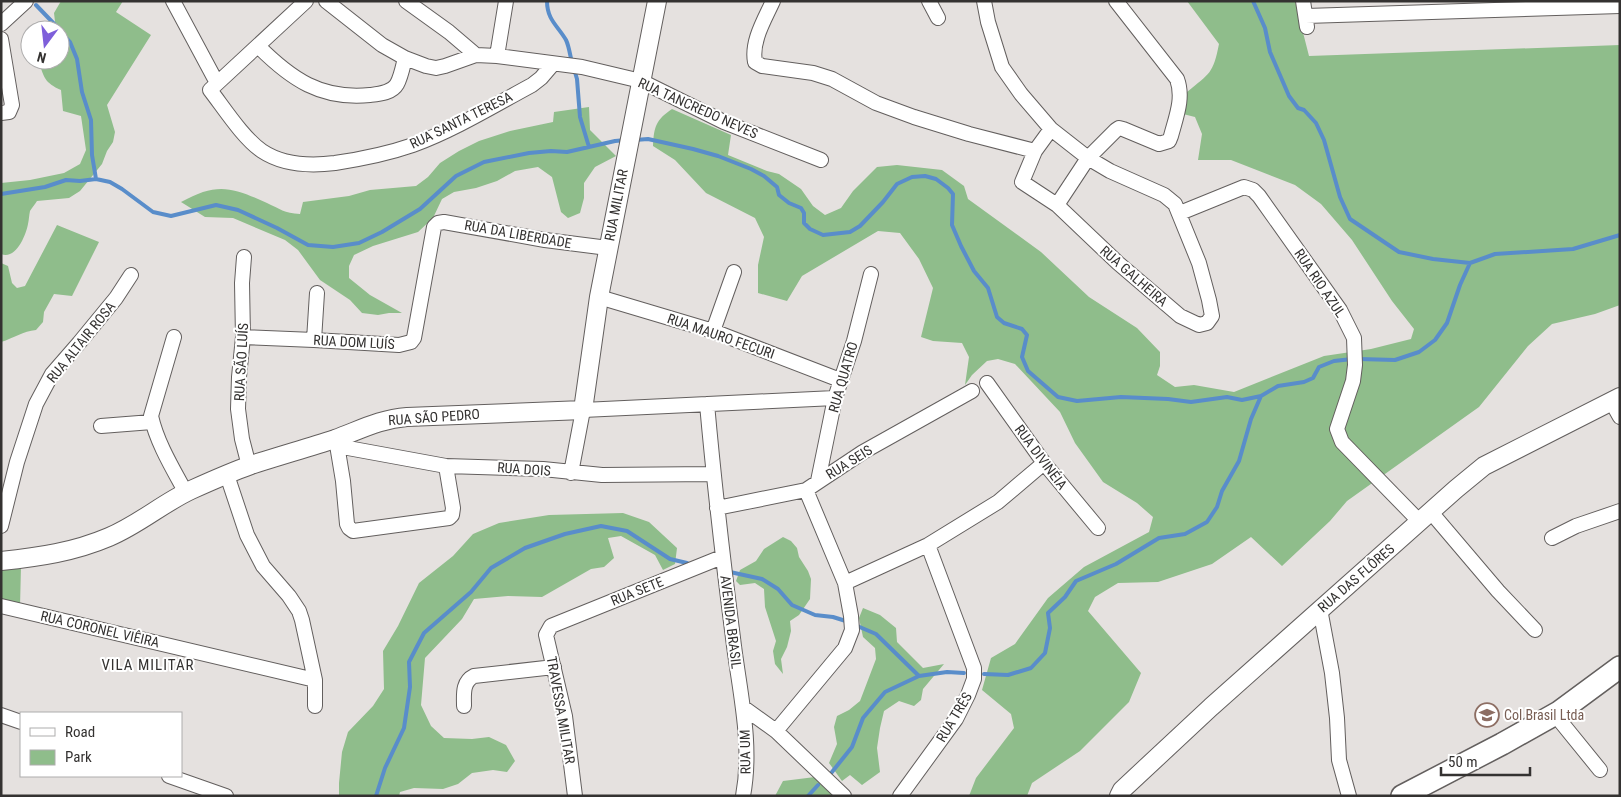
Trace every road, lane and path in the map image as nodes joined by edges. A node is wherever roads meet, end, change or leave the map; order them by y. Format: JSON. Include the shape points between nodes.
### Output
{"nodes":[{"id":1,"x":26,"y":1,"type":"edge"},
{"id":2,"x":173,"y":1,"type":"edge"},
{"id":3,"x":306,"y":1,"type":"edge"},
{"id":4,"x":326,"y":1,"type":"edge"},
{"id":5,"x":406,"y":1,"type":"edge"},
{"id":6,"x":506,"y":1,"type":"edge"},
{"id":7,"x":657,"y":1,"type":"edge"},
{"id":8,"x":774,"y":1,"type":"edge"},
{"id":9,"x":929,"y":1,"type":"edge"},
{"id":10,"x":984,"y":1,"type":"edge"},
{"id":11,"x":1116,"y":1,"type":"edge"},
{"id":12,"x":1303,"y":1,"type":"edge"},
{"id":13,"x":1455,"y":6,"type":"edge"},
{"id":14,"x":1620,"y":6,"type":"edge"},
{"id":15,"x":938,"y":18,"type":"dead end"},
{"id":16,"x":1,"y":24,"type":"edge"},
{"id":17,"x":1,"y":39,"type":"edge"},
{"id":18,"x":258,"y":46,"type":"junction"},
{"id":19,"x":476,"y":55,"type":"junction"},
{"id":20,"x":497,"y":56,"type":"junction"},
{"id":21,"x":405,"y":58,"type":"junction"},
{"id":22,"x":559,"y":64,"type":"junction"},
{"id":23,"x":641,"y":81,"type":"junction"},
{"id":24,"x":213,"y":87,"type":"junction"},
{"id":25,"x":1,"y":113,"type":"edge"},
{"id":26,"x":1051,"y":130,"type":"junction"},
{"id":27,"x":1035,"y":151,"type":"junction"},
{"id":28,"x":1088,"y":158,"type":"junction"},
{"id":29,"x":821,"y":160,"type":"dead end"},
{"id":30,"x":1057,"y":205,"type":"junction"},
{"id":31,"x":1180,"y":213,"type":"junction"},
{"id":32,"x":433,"y":231,"type":"joint"},
{"id":33,"x":608,"y":248,"type":"junction"},
{"id":34,"x":244,"y":257,"type":"dead end"},
{"id":35,"x":734,"y":272,"type":"dead end"},
{"id":36,"x":871,"y":274,"type":"dead end"},
{"id":37,"x":131,"y":275,"type":"dead end"},
{"id":38,"x":317,"y":293,"type":"dead end"},
{"id":39,"x":599,"y":297,"type":"junction"},
{"id":40,"x":713,"y":331,"type":"junction"},
{"id":41,"x":174,"y":337,"type":"dead end"},
{"id":42,"x":243,"y":337,"type":"junction"},
{"id":43,"x":314,"y":340,"type":"junction"},
{"id":44,"x":840,"y":380,"type":"junction"},
{"id":45,"x":987,"y":383,"type":"dead end"},
{"id":46,"x":972,"y":391,"type":"dead end"},
{"id":47,"x":835,"y":398,"type":"junction"},
{"id":48,"x":707,"y":404,"type":"junction"},
{"id":49,"x":1617,"y":405,"type":"edge"},
{"id":50,"x":583,"y":410,"type":"junction"},
{"id":51,"x":152,"y":422,"type":"junction"},
{"id":52,"x":100,"y":426,"type":"dead end"},
{"id":53,"x":336,"y":442,"type":"junction"},
{"id":54,"x":1044,"y":463,"type":"junction"},
{"id":55,"x":248,"y":466,"type":"junction"},
{"id":56,"x":446,"y":466,"type":"junction"},
{"id":57,"x":570,"y":473,"type":"junction"},
{"id":58,"x":713,"y":474,"type":"junction"},
{"id":59,"x":227,"y":475,"type":"junction"},
{"id":60,"x":818,"y":481,"type":"junction"},
{"id":61,"x":806,"y":490,"type":"junction"},
{"id":62,"x":186,"y":493,"type":"junction"},
{"id":63,"x":718,"y":508,"type":"junction"},
{"id":64,"x":1620,"y":511,"type":"edge"},
{"id":65,"x":1425,"y":516,"type":"junction"},
{"id":66,"x":1,"y":526,"type":"edge"},
{"id":67,"x":1098,"y":528,"type":"dead end"},
{"id":68,"x":1552,"y":538,"type":"dead end"},
{"id":69,"x":928,"y":545,"type":"junction"},
{"id":70,"x":722,"y":557,"type":"junction"},
{"id":71,"x":1,"y":561,"type":"edge"},
{"id":72,"x":845,"y":583,"type":"junction"},
{"id":73,"x":1,"y":606,"type":"edge"},
{"id":74,"x":1320,"y":609,"type":"junction"},
{"id":75,"x":551,"y":626,"type":"joint"},
{"id":76,"x":1535,"y":630,"type":"dead end"},
{"id":77,"x":554,"y":667,"type":"junction"},
{"id":78,"x":1620,"y":667,"type":"edge"},
{"id":79,"x":1620,"y":678,"type":"edge"},
{"id":80,"x":315,"y":680,"type":"junction"},
{"id":81,"x":315,"y":706,"type":"dead end"},
{"id":82,"x":464,"y":706,"type":"dead end"},
{"id":83,"x":744,"y":708,"type":"junction"},
{"id":84,"x":1,"y":715,"type":"edge"},
{"id":85,"x":20,"y":722,"type":"edge"},
{"id":86,"x":1561,"y":722,"type":"junction"},
{"id":87,"x":776,"y":731,"type":"junction"},
{"id":88,"x":1600,"y":770,"type":"dead end"},
{"id":89,"x":172,"y":777,"type":"edge"},
{"id":90,"x":226,"y":796,"type":"edge"},
{"id":91,"x":575,"y":796,"type":"edge"},
{"id":92,"x":744,"y":796,"type":"edge"},
{"id":93,"x":844,"y":796,"type":"edge"},
{"id":94,"x":900,"y":796,"type":"edge"},
{"id":95,"x":1119,"y":796,"type":"edge"},
{"id":96,"x":1349,"y":796,"type":"edge"},
{"id":97,"x":1402,"y":796,"type":"edge"},
{"id":98,"x":1424,"y":796,"type":"edge"}],
"edges":[{"from":1,"to":16,"type":"street"},
{"from":2,"to":24,"type":"street","name":"RUA SANTA TERESA"},
{"from":3,"to":18,"type":"street"},
{"from":4,"to":21,"type":"street","name":"RUA TANCREDO NEVES","via":[[382,45]]},
{"from":5,"to":19,"type":"street"},
{"from":6,"to":20,"type":"street"},
{"from":7,"to":23,"type":"street","name":"RUA MILITAR"},
{"from":8,"to":27,"type":"street","via":[[760,30],[755,62],[832,79],[876,103],[914,117]]},
{"from":9,"to":15,"type":"street"},
{"from":10,"to":26,"type":"street","via":[[1002,66]]},
{"from":11,"to":28,"type":"street","via":[[1177,79],[1180,98],[1169,141],[1159,144],[1119,128]]},
{"from":12,"to":13,"type":"street","via":[[1306,22]]},
{"from":13,"to":14,"type":"street"},
{"from":17,"to":25,"type":"street","via":[[12,105],[9,112]]},
{"from":18,"to":21,"type":"street","via":[[296,80],[336,94],[359,96],[390,91],[397,84]]},
{"from":18,"to":24,"type":"street"},
{"from":19,"to":20,"type":"street","name":"RUA TANCREDO NEVES"},
{"from":19,"to":21,"type":"street","name":"RUA TANCREDO NEVES","via":[[436,68]]},
{"from":20,"to":22,"type":"street","name":"RUA TANCREDO NEVES"},
{"from":22,"to":23,"type":"street","name":"RUA TANCREDO NEVES"},
{"from":22,"to":24,"type":"street","name":"RUA SANTA TERESA","via":[[532,86],[415,144],[362,159],[327,164],[289,162],[261,150],[244,133]]},
{"from":23,"to":29,"type":"street","name":"RUA TANCREDO NEVES","via":[[724,122]]},
{"from":23,"to":33,"type":"street","name":"RUA MILITAR"},
{"from":26,"to":27,"type":"street","name":"RUA GALHEIRA"},
{"from":26,"to":28,"type":"street"},
{"from":27,"to":30,"type":"street","name":"RUA GALHEIRA","via":[[1022,182]]},
{"from":28,"to":30,"type":"street"},
{"from":28,"to":31,"type":"street","via":[[1110,172],[1164,195],[1176,204]]},
{"from":30,"to":31,"type":"street","name":"RUA GALHEIRA","via":[[1180,316],[1204,325],[1212,316],[1209,300]]},
{"from":31,"to":65,"type":"street","name":"RUA RIO AZUL","via":[[1240,188],[1249,188],[1259,196],[1340,310],[1354,338],[1353,381],[1338,429],[1339,437]]},
{"from":32,"to":33,"type":"street","name":"RUA DA LIBERDADE","via":[[434,226],[444,222]]},
{"from":32,"to":43,"type":"street","name":"RUA DOM LUÍS","via":[[412,342],[399,345]]},
{"from":33,"to":39,"type":"street","name":"RUA MILITAR"},
{"from":34,"to":42,"type":"street","name":"RUA SÃO LUÍS"},
{"from":35,"to":40,"type":"street"},
{"from":36,"to":44,"type":"street","name":"RUA QUATRO"},
{"from":37,"to":66,"type":"street","name":"RUA ALTAIR ROSA","via":[[116,298],[52,374],[36,404]]},
{"from":38,"to":43,"type":"street"},
{"from":39,"to":40,"type":"street","name":"RUA MAURO FECURI"},
{"from":39,"to":50,"type":"street","name":"RUA MILITAR"},
{"from":40,"to":44,"type":"street","name":"RUA MAURO FECURI"},
{"from":41,"to":51,"type":"street","via":[[153,408]]},
{"from":42,"to":43,"type":"street","name":"RUA DOM LUÍS"},
{"from":42,"to":55,"type":"street","name":"RUA SÃO LUÍS","via":[[238,409]]},
{"from":44,"to":47,"type":"street","name":"RUA QUATRO"},
{"from":45,"to":54,"type":"street","name":"RUA DIVINÉIA"},
{"from":46,"to":60,"type":"street","name":"RUA SEIS"},
{"from":47,"to":48,"type":"street","name":"RUA SÃO PEDRO"},
{"from":47,"to":60,"type":"street","name":"RUA QUATRO"},
{"from":48,"to":50,"type":"street","name":"RUA SÃO PEDRO"},
{"from":48,"to":58,"type":"street","name":"AVENIDA BRASIL"},
{"from":49,"to":65,"type":"street","name":"RUA DAS FLÔRES","via":[[1484,466]]},
{"from":50,"to":53,"type":"street","name":"RUA SÃO PEDRO","via":[[398,417],[370,424]]},
{"from":50,"to":57,"type":"street"},
{"from":51,"to":52,"type":"street"},
{"from":51,"to":62,"type":"street"},
{"from":53,"to":55,"type":"street","name":"RUA SÃO PEDRO"},
{"from":53,"to":56,"type":"street","name":"RUA DOIS"},
{"from":53,"to":56,"type":"street","via":[[347,524],[353,531],[449,518],[453,508]]},
{"from":54,"to":67,"type":"street","name":"RUA DIVINÉIA"},
{"from":54,"to":69,"type":"street","via":[[998,502]]},
{"from":55,"to":59,"type":"street","name":"RUA SÃO PEDRO"},
{"from":56,"to":57,"type":"street","name":"RUA DOIS"},
{"from":57,"to":58,"type":"street","name":"RUA DOIS"},
{"from":58,"to":63,"type":"street","name":"AVENIDA BRASIL"},
{"from":59,"to":62,"type":"street","name":"RUA SÃO PEDRO"},
{"from":59,"to":80,"type":"street","via":[[247,535],[263,566],[299,611]]},
{"from":60,"to":61,"type":"street","name":"RUA SEIS"},
{"from":61,"to":63,"type":"street","name":"RUA SEIS"},
{"from":61,"to":72,"type":"street"},
{"from":62,"to":71,"type":"street","name":"RUA SÃO PEDRO","via":[[109,537],[46,556]]},
{"from":63,"to":70,"type":"street","name":"AVENIDA BRASIL"},
{"from":64,"to":68,"type":"street"},
{"from":65,"to":74,"type":"street","name":"RUA DAS FLÔRES"},
{"from":65,"to":76,"type":"street"},
{"from":69,"to":72,"type":"street"},
{"from":69,"to":94,"type":"street","name":"RUA TRÊS","via":[[974,668],[974,679],[956,719]]},
{"from":70,"to":75,"type":"street","name":"RUA SETE"},
{"from":70,"to":83,"type":"street","name":"AVENIDA BRASIL"},
{"from":72,"to":87,"type":"street","via":[[852,616],[852,630],[845,648]]},
{"from":73,"to":80,"type":"street","name":"RUA CORONEL VIÊIRA"},
{"from":74,"to":95,"type":"street","name":"RUA DAS FLÔRES"},
{"from":74,"to":96,"type":"street","via":[[1332,673],[1339,760]]},
{"from":75,"to":77,"type":"street","name":"TRAVESSA MILITAR","via":[[546,635]]},
{"from":77,"to":82,"type":"street","via":[[474,676],[465,685]]},
{"from":77,"to":91,"type":"street","name":"TRAVESSA MILITAR","via":[[565,716]]},
{"from":78,"to":97,"type":"main road","via":[[1559,712]]},
{"from":79,"to":86,"type":"main road"},
{"from":80,"to":81,"type":"street"},
{"from":83,"to":87,"type":"street"},
{"from":83,"to":92,"type":"street","name":"RUA UM"},
{"from":84,"to":85,"type":"street"},
{"from":86,"to":88,"type":"street"},
{"from":86,"to":98,"type":"main road"},
{"from":87,"to":93,"type":"street"},
{"from":89,"to":90,"type":"street"}]}
